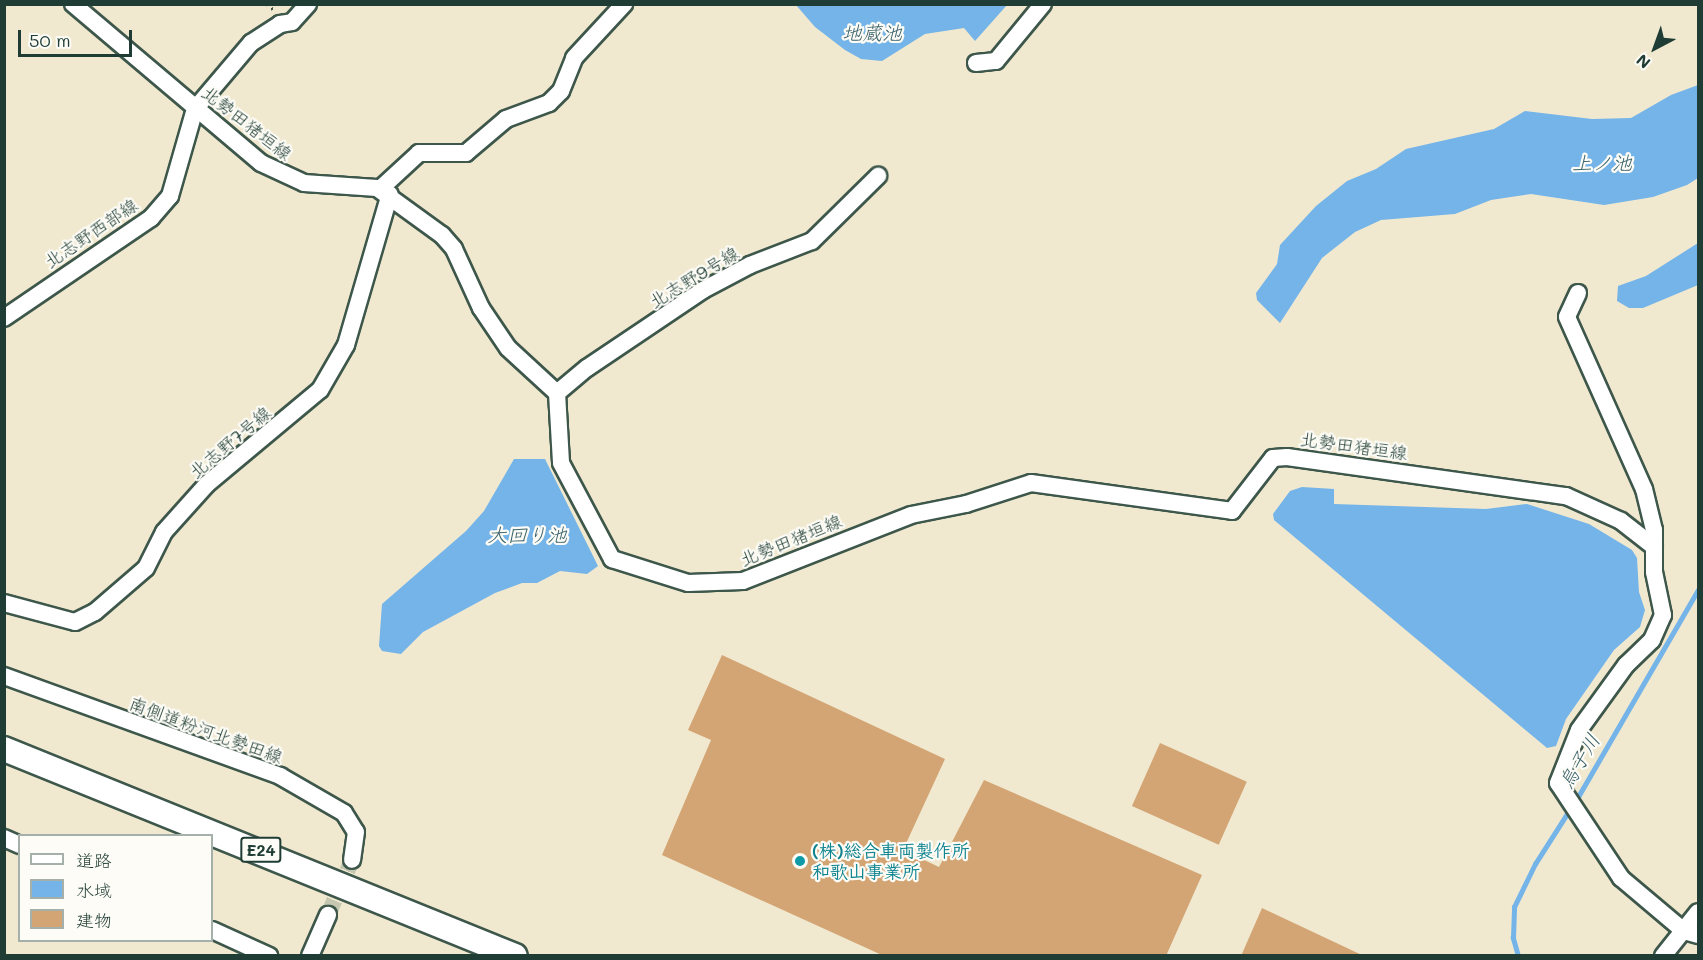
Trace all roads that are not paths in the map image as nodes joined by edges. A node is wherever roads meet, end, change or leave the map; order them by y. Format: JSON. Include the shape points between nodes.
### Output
{"nodes":[{"id":1,"x":73,"y":4,"type":"edge"},
{"id":2,"x":308,"y":4,"type":"edge"},
{"id":3,"x":624,"y":4,"type":"edge"},
{"id":4,"x":1043,"y":4,"type":"edge"},
{"id":5,"x":976,"y":63,"type":"dead end"},
{"id":6,"x":195,"y":109,"type":"junction"},
{"id":7,"x":879,"y":176,"type":"dead end"},
{"id":8,"x":385,"y":192,"type":"junction"},
{"id":9,"x":1578,"y":293,"type":"dead end"},
{"id":10,"x":4,"y":318,"type":"edge"},
{"id":11,"x":557,"y":393,"type":"junction"},
{"id":12,"x":1653,"y":546,"type":"junction"},
{"id":13,"x":4,"y":603,"type":"edge"},
{"id":14,"x":4,"y":676,"type":"edge"},
{"id":15,"x":4,"y":749,"type":"edge"},
{"id":16,"x":352,"y":860,"type":"tunnel mouth"},
{"id":17,"x":1698,"y":912,"type":"edge"},
{"id":18,"x":327,"y":915,"type":"tunnel mouth"},
{"id":19,"x":213,"y":930,"type":"edge"},
{"id":20,"x":1691,"y":933,"type":"edge"},
{"id":21,"x":269,"y":956,"type":"edge"},
{"id":22,"x":310,"y":956,"type":"edge"},
{"id":23,"x":515,"y":956,"type":"edge"},
{"id":24,"x":1663,"y":956,"type":"edge"}],
"edges":[{"from":1,"to":6,"type":"street","name":"北勢田猪垣線"},
{"from":2,"to":6,"type":"street","name":"北志野西部線","via":[[292,22],[280,24],[251,43]]},
{"from":3,"to":8,"type":"street","via":[[574,58],[561,91],[549,103],[507,119],[466,153],[418,153]]},
{"from":4,"to":5,"type":"street","via":[[996,61]]},
{"from":6,"to":8,"type":"street","name":"北勢田猪垣線","via":[[281,175],[324,187]]},
{"from":6,"to":10,"type":"street","name":"北志野西部線","via":[[170,196],[151,218]]},
{"from":7,"to":11,"type":"street","name":"北志野9号線","via":[[812,241],[750,265],[704,290],[587,368]]},
{"from":8,"to":11,"type":"street","via":[[454,249],[481,308],[508,348]]},
{"from":8,"to":13,"type":"street","name":"北志野7号線","via":[[346,345],[320,390],[207,484],[164,532],[146,568],[95,612],[75,622]]},
{"from":9,"to":12,"type":"street","via":[[1567,317],[1644,489],[1654,530]]},
{"from":11,"to":12,"type":"street","name":"北勢田猪垣線","via":[[561,463],[607,553],[612,559],[688,583],[742,581],[911,515],[966,504],[1030,483],[1232,511],[1274,458],[1287,457],[1566,496],[1621,521]]},
{"from":12,"to":20,"type":"street","via":[[1663,615],[1652,640],[1626,665],[1579,730],[1558,783],[1622,878]]},
{"from":14,"to":16,"type":"street","name":"南側道粉河北勢田線","via":[[279,776],[344,813],[356,832]]},
{"from":15,"to":23,"type":"highway","number":"E24"},
{"from":17,"to":20,"type":"street"},
{"from":18,"to":22,"type":"street"},
{"from":19,"to":21,"type":"street"},
{"from":20,"to":24,"type":"street"}]}
